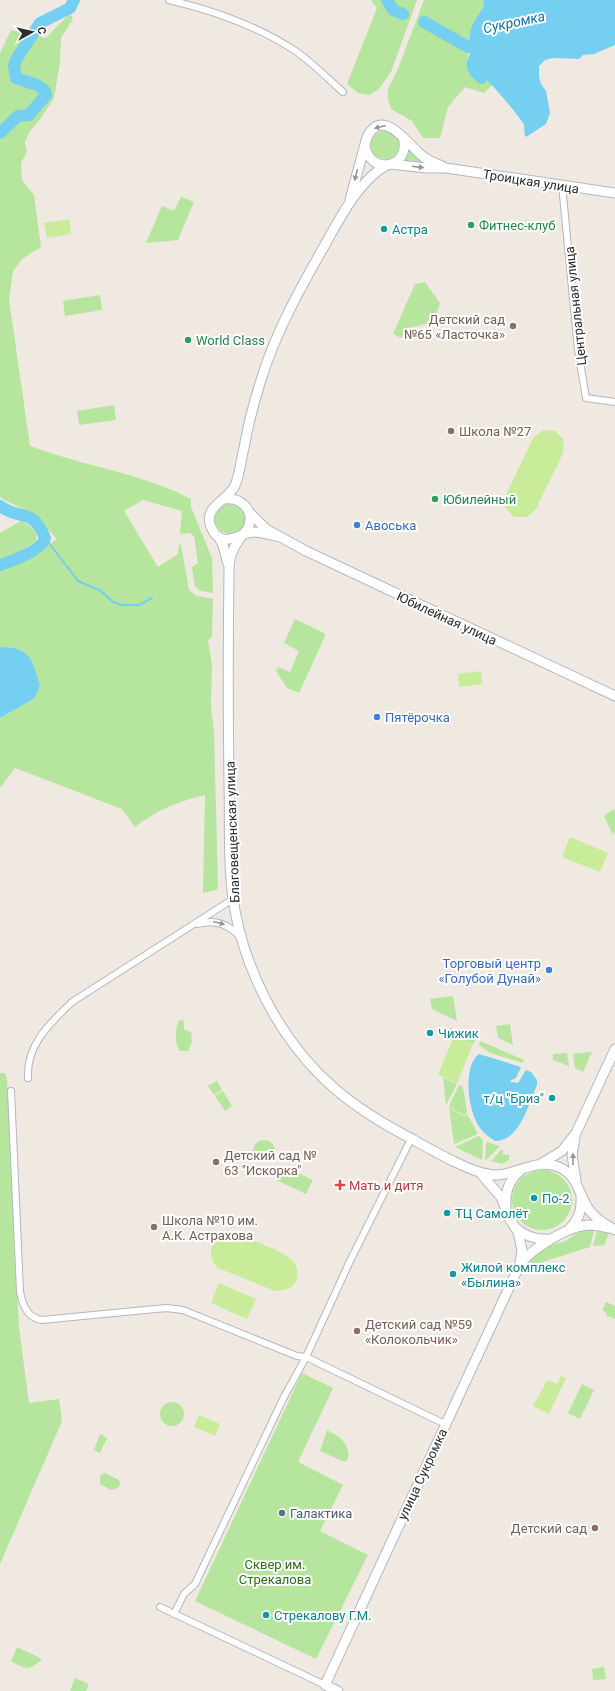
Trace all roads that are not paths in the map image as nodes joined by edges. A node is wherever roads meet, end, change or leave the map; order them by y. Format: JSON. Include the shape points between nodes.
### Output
{"nodes":[{"id":1,"x":169,"y":0,"type":"edge"},
{"id":2,"x":343,"y":92,"type":"dead end"},
{"id":3,"x":402,"y":137,"type":"junction"},
{"id":4,"x":365,"y":146,"type":"junction"},
{"id":5,"x":389,"y":165,"type":"junction"},
{"id":6,"x":446,"y":168,"type":"junction"},
{"id":7,"x":562,"y":186,"type":"junction"},
{"id":8,"x":615,"y":194,"type":"edge"},
{"id":9,"x":349,"y":203,"type":"junction"},
{"id":10,"x":615,"y":402,"type":"edge"},
{"id":11,"x":237,"y":482,"type":"junction"},
{"id":12,"x":224,"y":500,"type":"junction"},
{"id":13,"x":247,"y":509,"type":"junction"},
{"id":14,"x":218,"y":536,"type":"junction"},
{"id":15,"x":242,"y":536,"type":"junction"},
{"id":16,"x":280,"y":537,"type":"junction"},
{"id":17,"x":229,"y":569,"type":"junction"},
{"id":18,"x":615,"y":696,"type":"edge"},
{"id":19,"x":233,"y":899,"type":"junction"},
{"id":20,"x":190,"y":927,"type":"junction"},
{"id":21,"x":243,"y":940,"type":"junction"},
{"id":22,"x":615,"y":1050,"type":"edge"},
{"id":23,"x":28,"y":1078,"type":"dead end"},
{"id":24,"x":11,"y":1091,"type":"dead end"},
{"id":25,"x":576,"y":1133,"type":"junction"},
{"id":26,"x":411,"y":1139,"type":"junction"},
{"id":27,"x":541,"y":1163,"type":"junction"},
{"id":28,"x":523,"y":1169,"type":"junction"},
{"id":29,"x":481,"y":1174,"type":"junction"},
{"id":30,"x":579,"y":1189,"type":"junction"},
{"id":31,"x":506,"y":1208,"type":"junction"},
{"id":32,"x":514,"y":1225,"type":"junction"},
{"id":33,"x":614,"y":1230,"type":"edge"},
{"id":34,"x":561,"y":1235,"type":"junction"},
{"id":35,"x":520,"y":1264,"type":"junction"},
{"id":36,"x":306,"y":1357,"type":"junction"},
{"id":37,"x":445,"y":1424,"type":"junction"},
{"id":38,"x":160,"y":1607,"type":"dead end"},
{"id":39,"x":174,"y":1614,"type":"junction"},
{"id":40,"x":325,"y":1685,"type":"junction"},
{"id":41,"x":338,"y":1691,"type":"edge"}],
"edges":[{"from":1,"to":2,"type":"street","via":[[210,11],[276,40],[301,56]]},
{"from":3,"to":4,"type":"street","one_way":true,"via":[[394,128],[378,127],[369,134]]},
{"from":3,"to":5,"type":"street","via":[[403,153],[399,160]]},
{"from":3,"to":6,"type":"street","via":[[425,158]]},
{"from":4,"to":5,"type":"street","via":[[371,160]]},
{"from":4,"to":9,"type":"street","one_way":true},
{"from":5,"to":6,"type":"street","one_way":true},
{"from":5,"to":9,"type":"street","via":[[372,176]]},
{"from":6,"to":7,"type":"street","name":"Троицкая улица"},
{"from":7,"to":8,"type":"street","name":"Троицкая улица"},
{"from":7,"to":10,"type":"street","name":"Центральная улица","via":[[578,350],[586,398]]},
{"from":9,"to":11,"type":"street","via":[[290,306],[268,356],[252,410]]},
{"from":11,"to":12,"type":"street","via":[[233,491]]},
{"from":11,"to":13,"type":"street","via":[[238,493]]},
{"from":12,"to":13,"type":"street","via":[[236,499]]},
{"from":12,"to":14,"type":"street","via":[[214,507],[210,516],[211,527]]},
{"from":13,"to":15,"type":"street","via":[[249,525]]},
{"from":13,"to":16,"type":"street","name":"Юбилейная улица","via":[[261,525]]},
{"from":14,"to":15,"type":"street","via":[[230,540]]},
{"from":14,"to":17,"type":"street"},
{"from":15,"to":16,"type":"street","name":"Юбилейная улица","via":[[253,532]]},
{"from":15,"to":17,"type":"street","via":[[233,552]]},
{"from":16,"to":18,"type":"street","name":"Юбилейная улица"},
{"from":17,"to":19,"type":"street","name":"Благовещенская улица","via":[[228,707]]},
{"from":19,"to":20,"type":"street"},
{"from":19,"to":21,"type":"street","name":"Благовещенская улица"},
{"from":20,"to":21,"type":"street","one_way":true,"via":[[207,922],[223,923]]},
{"from":20,"to":23,"type":"street","via":[[85,993],[60,1014],[42,1033],[32,1050],[27,1068]]},
{"from":21,"to":26,"type":"street","name":"Благовещенская улица","via":[[262,990],[299,1051],[337,1090],[363,1110]]},
{"from":22,"to":25,"type":"street"},
{"from":24,"to":36,"type":"street","via":[[20,1291],[23,1306],[30,1314],[42,1320],[145,1310],[181,1310],[297,1356]]},
{"from":25,"to":27,"type":"street","via":[[562,1151]]},
{"from":30,"to":25,"type":"street","one_way":true,"via":[[572,1156]]},
{"from":26,"to":29,"type":"street","name":"Благовещенская улица"},
{"from":26,"to":36,"type":"street","via":[[353,1254]]},
{"from":27,"to":28,"type":"street"},
{"from":27,"to":30,"type":"street","via":[[567,1171]]},
{"from":28,"to":29,"type":"street","via":[[504,1175]]},
{"from":28,"to":31,"type":"street","via":[[508,1188]]},
{"from":29,"to":31,"type":"street"},
{"from":30,"to":33,"type":"street","via":[[594,1216]]},
{"from":30,"to":34,"type":"street","via":[[579,1213],[575,1222]]},
{"from":31,"to":32,"type":"street"},
{"from":32,"to":34,"type":"street","via":[[520,1232],[535,1239],[549,1239]]},
{"from":32,"to":35,"type":"street","via":[[521,1241]]},
{"from":33,"to":34,"type":"street","via":[[590,1225]]},
{"from":34,"to":35,"type":"street","via":[[535,1248]]},
{"from":35,"to":37,"type":"street","name":"улица Сукромка"},
{"from":36,"to":37,"type":"street"},
{"from":36,"to":39,"type":"street","via":[[283,1399],[195,1584],[184,1594]]},
{"from":37,"to":40,"type":"street","name":"улица Сукромка"},
{"from":38,"to":39,"type":"street"},
{"from":39,"to":40,"type":"street"},
{"from":40,"to":41,"type":"street"}]}
